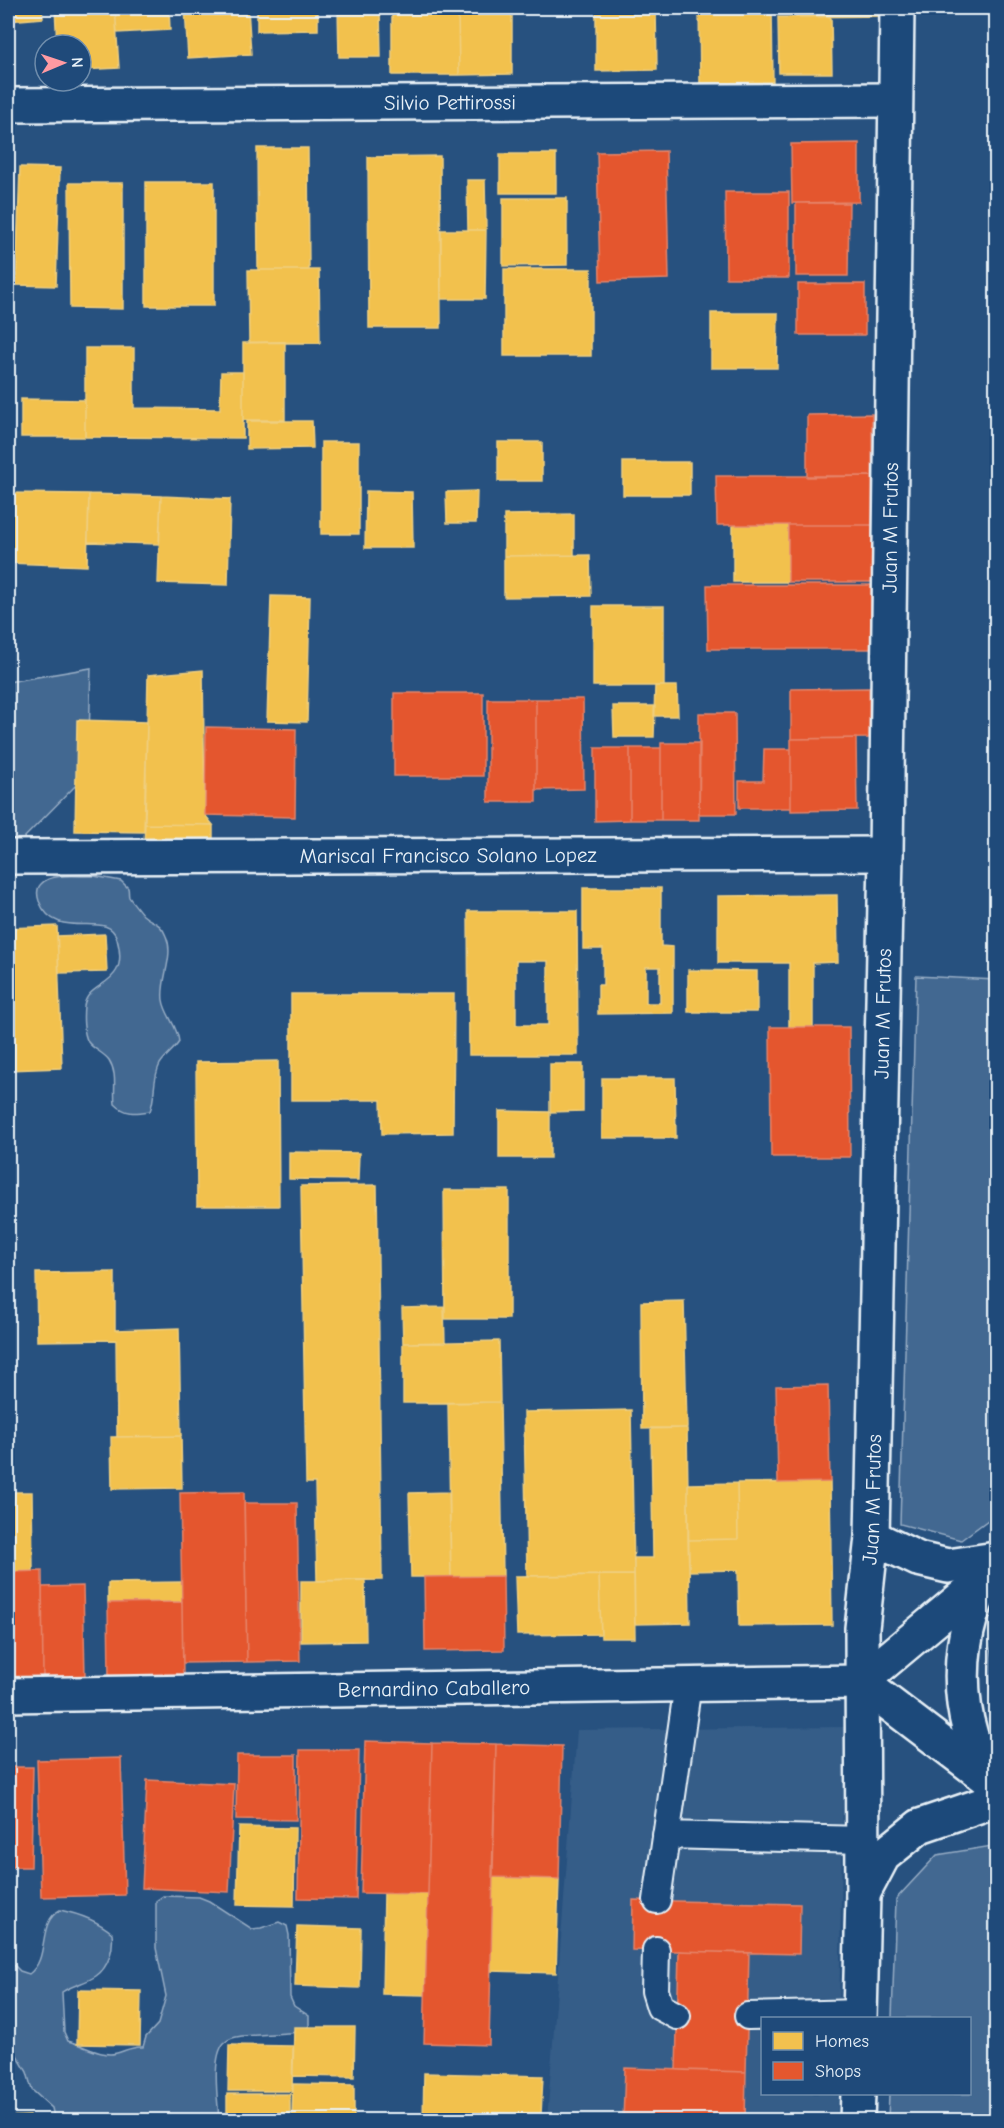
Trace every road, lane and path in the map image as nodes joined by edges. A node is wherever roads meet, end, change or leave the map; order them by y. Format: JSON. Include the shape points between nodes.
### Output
{"nodes":[{"id":1,"x":897,"y":8,"type":"edge"},
{"id":2,"x":894,"y":100,"type":"junction"},
{"id":3,"x":8,"y":105,"type":"edge"},
{"id":4,"x":886,"y":854,"type":"junction"},
{"id":5,"x":8,"y":857,"type":"edge"},
{"id":6,"x":872,"y":1537,"type":"junction"},
{"id":7,"x":994,"y":1566,"type":"edge"},
{"id":8,"x":861,"y":1682,"type":"junction"},
{"id":9,"x":687,"y":1684,"type":"junction"},
{"id":10,"x":8,"y":1695,"type":"edge"},
{"id":11,"x":995,"y":1790,"type":"edge"},
{"id":12,"x":666,"y":1834,"type":"junction"},
{"id":13,"x":863,"y":1840,"type":"junction"},
{"id":14,"x":863,"y":1894,"type":"junction"},
{"id":15,"x":657,"y":1900,"type":"dead end"},
{"id":16,"x":656,"y":1950,"type":"dead end"},
{"id":17,"x":677,"y":2016,"type":"dead end"},
{"id":18,"x":748,"y":2016,"type":"dead end"},
{"id":19,"x":860,"y":2016,"type":"edge"},
{"id":20,"x":858,"y":2095,"type":"edge"},
{"id":21,"x":857,"y":2121,"type":"edge"}],
"edges":[{"from":1,"to":2,"type":"main road","name":"Juan M Frutos"},
{"from":2,"to":3,"type":"main road","name":"Silvio Pettirossi"},
{"from":2,"to":4,"type":"main road","name":"Juan M Frutos"},
{"from":4,"to":5,"type":"main road","name":"Mariscal Francisco Solano Lopez"},
{"from":4,"to":6,"type":"main road","name":"Juan M Frutos"},
{"from":6,"to":7,"type":"main road","via":[[918,1559],[948,1566]]},
{"from":6,"to":8,"type":"main road","name":"Juan M Frutos","via":[[862,1628]]},
{"from":7,"to":8,"type":"main road"},
{"from":7,"to":11,"type":"main road","via":[[971,1614],[962,1679],[973,1743]]},
{"from":8,"to":9,"type":"main road","name":"Bernardino Caballero"},
{"from":8,"to":11,"type":"main road"},
{"from":8,"to":13,"type":"main road","name":"Juan M Frutos"},
{"from":9,"to":10,"type":"main road","name":"Bernardino Caballero"},
{"from":9,"to":12,"type":"lane"},
{"from":11,"to":14,"type":"main road","via":[[920,1826],[883,1856]]},
{"from":12,"to":13,"type":"lane"},
{"from":12,"to":15,"type":"lane"},
{"from":13,"to":14,"type":"main road","name":"Juan M Frutos"},
{"from":14,"to":19,"type":"main road","name":"Juan M Frutos"},
{"from":16,"to":17,"type":"lane","via":[[655,1991],[660,2007]]},
{"from":18,"to":19,"type":"lane"},
{"from":20,"to":21,"type":"main road"}]}
